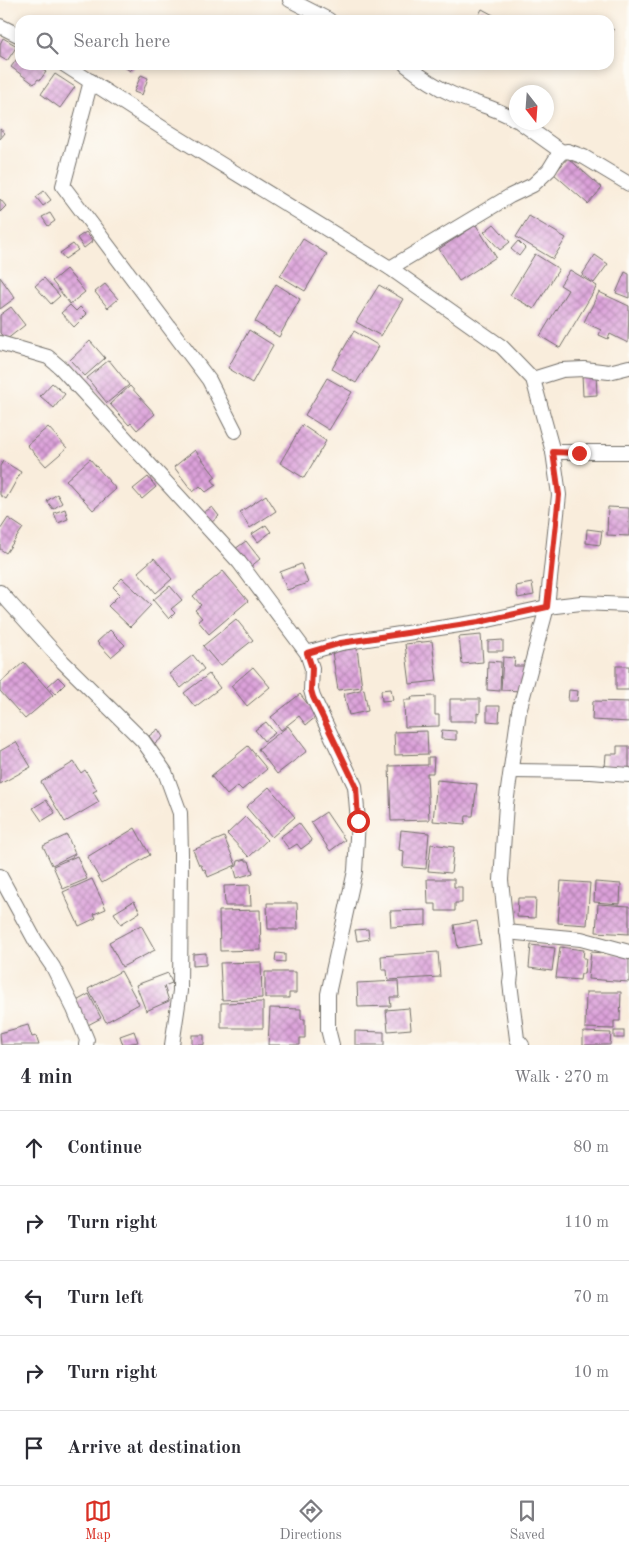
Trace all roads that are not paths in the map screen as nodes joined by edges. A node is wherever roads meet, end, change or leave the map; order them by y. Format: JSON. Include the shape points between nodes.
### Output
{"nodes":[{"id":1,"x":290,"y":0,"type":"edge"},
{"id":2,"x":319,"y":15,"type":"edge"},
{"id":3,"x":0,"y":26,"type":"edge"},
{"id":4,"x":15,"y":34,"type":"edge"},
{"id":5,"x":73,"y":70,"type":"edge"},
{"id":6,"x":413,"y":70,"type":"edge"},
{"id":7,"x":91,"y":81,"type":"junction"},
{"id":8,"x":509,"y":115,"type":"edge"},
{"id":9,"x":531,"y":130,"type":"edge"},
{"id":10,"x":562,"y":152,"type":"junction"},
{"id":11,"x":629,"y":184,"type":"edge"},
{"id":12,"x":390,"y":268,"type":"junction"},
{"id":13,"x":0,"y":343,"type":"edge"},
{"id":14,"x":629,"y":367,"type":"edge"},
{"id":15,"x":534,"y":379,"type":"junction"},
{"id":16,"x":235,"y":431,"type":"dead end"},
{"id":17,"x":553,"y":452,"type":"junction"},
{"id":18,"x":629,"y":452,"type":"edge"},
{"id":19,"x":0,"y":592,"type":"edge"},
{"id":20,"x":629,"y":605,"type":"edge"},
{"id":21,"x":547,"y":607,"type":"junction"},
{"id":22,"x":307,"y":653,"type":"junction"},
{"id":23,"x":511,"y":771,"type":"junction"},
{"id":24,"x":629,"y":776,"type":"edge"},
{"id":25,"x":0,"y":876,"type":"edge"},
{"id":26,"x":506,"y":932,"type":"junction"},
{"id":27,"x":629,"y":952,"type":"edge"},
{"id":28,"x":86,"y":1045,"type":"edge"},
{"id":29,"x":172,"y":1045,"type":"edge"},
{"id":30,"x":332,"y":1045,"type":"edge"},
{"id":31,"x":522,"y":1045,"type":"edge"}],
"edges":[{"from":1,"to":2,"type":"street"},
{"from":3,"to":4,"type":"street"},
{"from":5,"to":7,"type":"street"},
{"from":6,"to":8,"type":"street","via":[[452,94]]},
{"from":7,"to":12,"type":"street"},
{"from":7,"to":16,"type":"street","via":[[63,186],[209,380]]},
{"from":9,"to":10,"type":"street"},
{"from":10,"to":11,"type":"street","via":[[584,157]]},
{"from":10,"to":12,"type":"street","via":[[533,185]]},
{"from":12,"to":15,"type":"street","via":[[502,347]]},
{"from":13,"to":22,"type":"street","via":[[48,357],[61,368],[239,562]]},
{"from":14,"to":15,"type":"street","via":[[609,372],[562,370]]},
{"from":15,"to":17,"type":"street"},
{"from":17,"to":18,"type":"street"},
{"from":17,"to":21,"type":"street","via":[[559,495]]},
{"from":19,"to":29,"type":"street","via":[[63,662],[144,741],[166,772],[180,813],[181,854],[180,991]]},
{"from":20,"to":21,"type":"street","via":[[581,603]]},
{"from":21,"to":22,"type":"street","via":[[479,622],[341,643]]},
{"from":21,"to":23,"type":"street","via":[[519,711]]},
{"from":22,"to":30,"type":"street","via":[[312,668],[313,697],[356,786],[355,871],[328,994],[328,1029]]},
{"from":23,"to":24,"type":"street"},
{"from":23,"to":26,"type":"street","via":[[501,880]]},
{"from":25,"to":28,"type":"street","via":[[53,967],[74,1009],[87,1040]]},
{"from":26,"to":27,"type":"street","via":[[581,939]]},
{"from":26,"to":31,"type":"street","via":[[517,1039]]}]}
